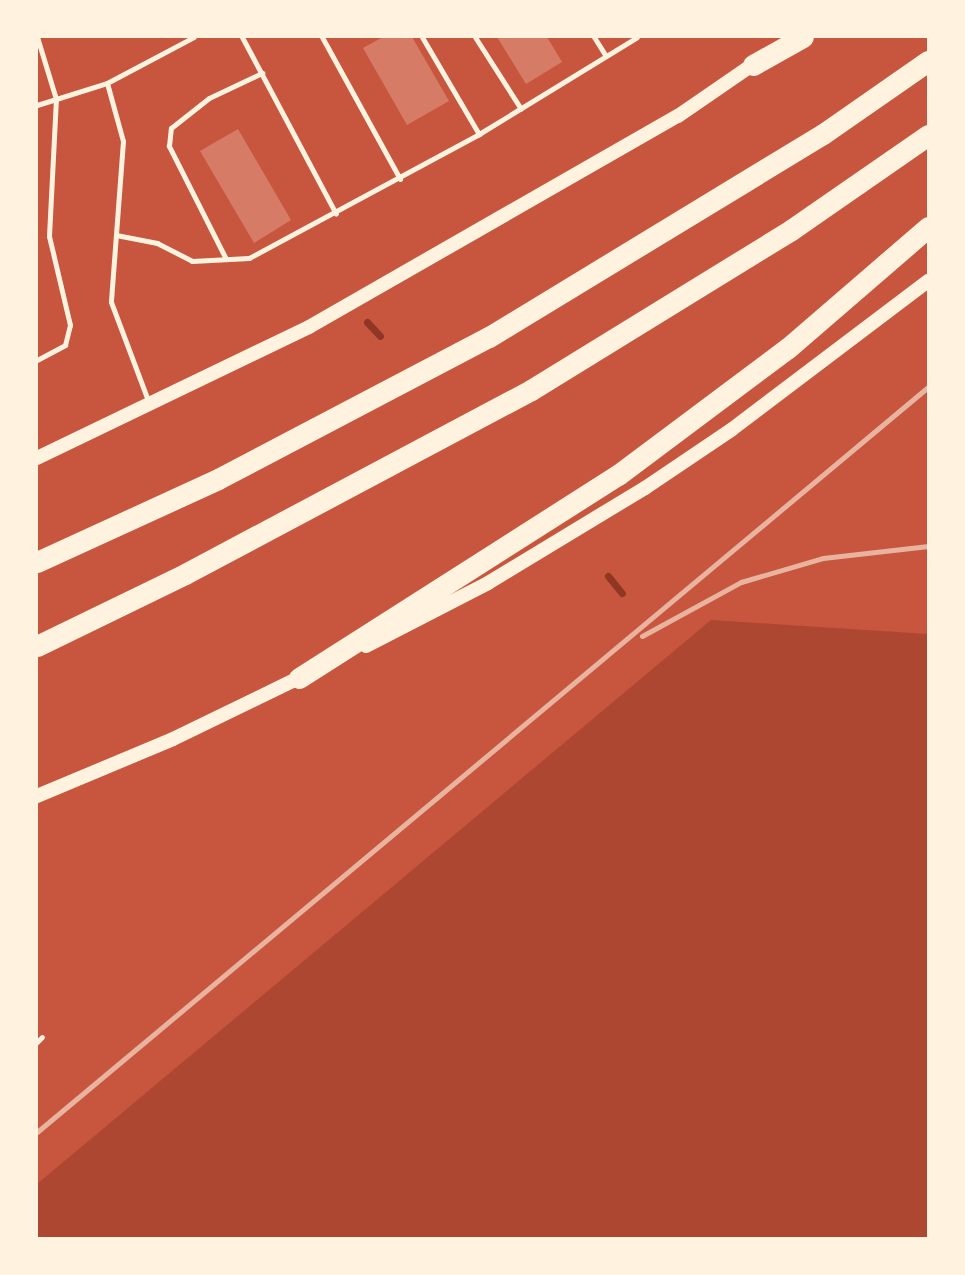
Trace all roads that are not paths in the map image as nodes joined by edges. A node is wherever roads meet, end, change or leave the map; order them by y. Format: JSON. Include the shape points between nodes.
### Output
{"nodes":[{"id":1,"x":37,"y":37,"type":"edge"},
{"id":2,"x":194,"y":37,"type":"edge"},
{"id":3,"x":242,"y":37,"type":"edge"},
{"id":4,"x":322,"y":37,"type":"edge"},
{"id":5,"x":422,"y":37,"type":"edge"},
{"id":6,"x":475,"y":37,"type":"edge"},
{"id":7,"x":594,"y":37,"type":"edge"},
{"id":8,"x":637,"y":37,"type":"edge"},
{"id":9,"x":794,"y":37,"type":"edge"},
{"id":10,"x":803,"y":37,"type":"edge"},
{"id":11,"x":606,"y":56,"type":"junction"},
{"id":12,"x":928,"y":61,"type":"edge"},
{"id":13,"x":753,"y":65,"type":"junction"},
{"id":14,"x":262,"y":73,"type":"junction"},
{"id":15,"x":107,"y":83,"type":"junction"},
{"id":16,"x":56,"y":99,"type":"junction"},
{"id":17,"x":37,"y":105,"type":"edge"},
{"id":18,"x":521,"y":109,"type":"junction"},
{"id":19,"x":479,"y":134,"type":"junction"},
{"id":20,"x":928,"y":135,"type":"edge"},
{"id":21,"x":400,"y":179,"type":"junction"},
{"id":22,"x":336,"y":214,"type":"junction"},
{"id":23,"x":928,"y":227,"type":"edge"},
{"id":24,"x":116,"y":235,"type":"junction"},
{"id":25,"x":226,"y":259,"type":"junction"},
{"id":26,"x":928,"y":281,"type":"edge"},
{"id":27,"x":37,"y":360,"type":"edge"},
{"id":28,"x":151,"y":406,"type":"junction"},
{"id":29,"x":37,"y":458,"type":"edge"},
{"id":30,"x":37,"y":562,"type":"edge"},
{"id":31,"x":37,"y":646,"type":"edge"},
{"id":32,"x":299,"y":678,"type":"junction"},
{"id":33,"x":37,"y":796,"type":"edge"}],
"edges":[{"from":1,"to":16,"type":"lane"},
{"from":2,"to":15,"type":"lane"},
{"from":3,"to":14,"type":"lane"},
{"from":4,"to":21,"type":"lane"},
{"from":5,"to":19,"type":"lane"},
{"from":6,"to":18,"type":"lane"},
{"from":7,"to":11,"type":"lane"},
{"from":8,"to":11,"type":"lane"},
{"from":9,"to":13,"type":"main road"},
{"from":10,"to":13,"type":"highway"},
{"from":11,"to":18,"type":"lane"},
{"from":12,"to":30,"type":"highway","via":[[823,134],[489,337],[218,479]]},
{"from":13,"to":28,"type":"main road","via":[[678,116],[425,263]]},
{"from":14,"to":22,"type":"lane"},
{"from":14,"to":25,"type":"lane","via":[[209,98],[171,128],[169,146]]},
{"from":15,"to":16,"type":"lane"},
{"from":15,"to":24,"type":"lane","via":[[123,141]]},
{"from":16,"to":17,"type":"lane"},
{"from":16,"to":27,"type":"lane","via":[[49,236],[70,337],[56,352]]},
{"from":18,"to":19,"type":"lane"},
{"from":19,"to":21,"type":"lane"},
{"from":20,"to":31,"type":"highway","via":[[791,230],[531,390],[185,574]]},
{"from":21,"to":22,"type":"lane"},
{"from":22,"to":25,"type":"lane","via":[[249,258]]},
{"from":23,"to":32,"type":"highway","via":[[788,348],[618,475]]},
{"from":24,"to":25,"type":"lane","via":[[157,243],[192,261]]},
{"from":24,"to":28,"type":"lane","via":[[111,302]]},
{"from":26,"to":32,"type":"main road","via":[[731,430],[580,530],[418,620]]},
{"from":28,"to":29,"type":"main road"},
{"from":32,"to":33,"type":"main road","via":[[173,739]]}]}
